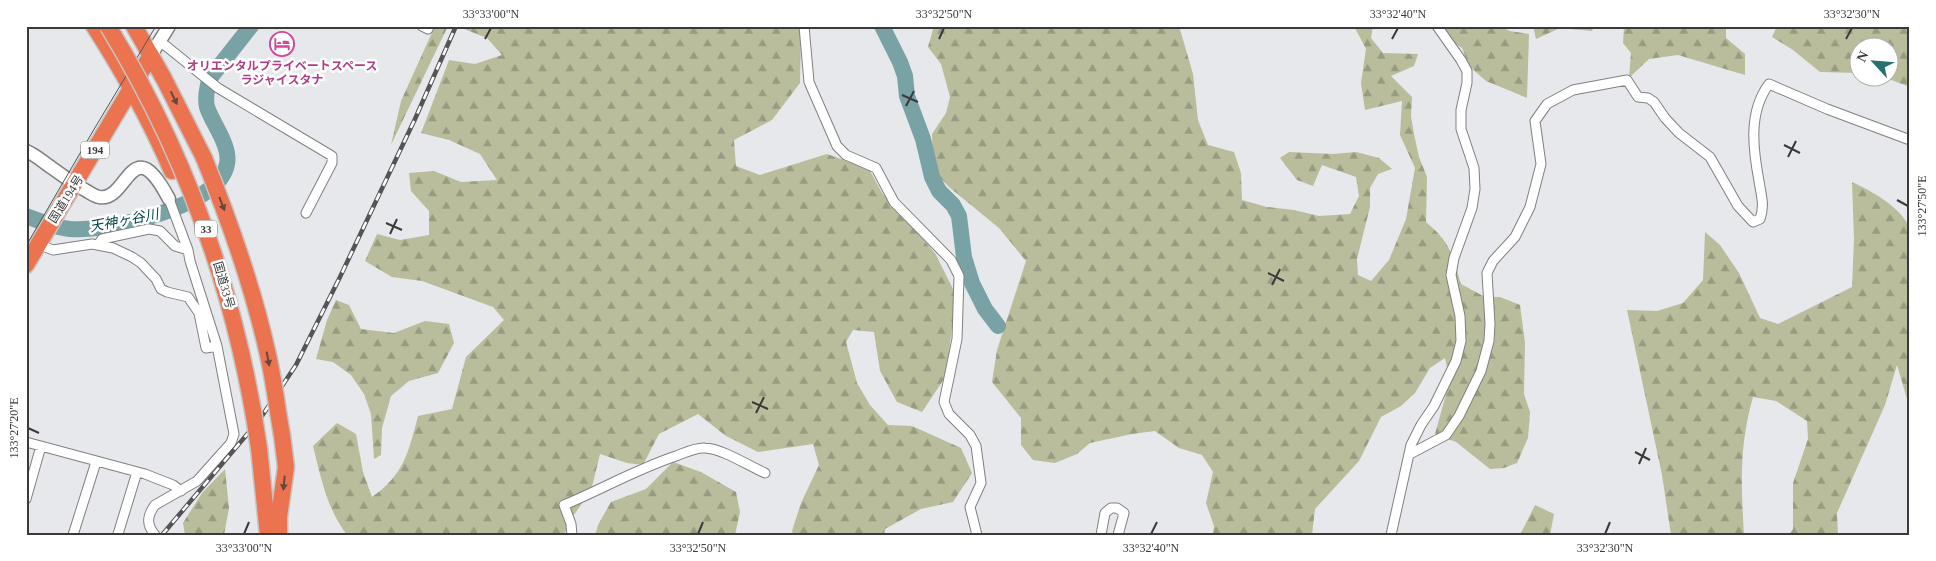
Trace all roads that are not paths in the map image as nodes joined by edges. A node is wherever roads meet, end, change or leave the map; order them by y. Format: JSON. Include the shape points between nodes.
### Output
{"nodes":[{"id":1,"x":94,"y":26,"type":"edge"},
{"id":2,"x":108,"y":26,"type":"edge"},
{"id":3,"x":134,"y":26,"type":"edge"},
{"id":4,"x":169,"y":26,"type":"edge"},
{"id":5,"x":422,"y":26,"type":"edge"},
{"id":6,"x":429,"y":26,"type":"edge"},
{"id":7,"x":804,"y":26,"type":"edge"},
{"id":8,"x":1437,"y":26,"type":"edge"},
{"id":9,"x":155,"y":49,"type":"junction"},
{"id":10,"x":132,"y":87,"type":"junction"},
{"id":11,"x":1910,"y":140,"type":"edge"},
{"id":12,"x":26,"y":151,"type":"edge"},
{"id":13,"x":75,"y":185,"type":"junction"},
{"id":14,"x":169,"y":198,"type":"joint"},
{"id":15,"x":306,"y":213,"type":"dead end"},
{"id":16,"x":40,"y":240,"type":"junction"},
{"id":17,"x":98,"y":245,"type":"junction"},
{"id":18,"x":188,"y":250,"type":"junction"},
{"id":19,"x":26,"y":265,"type":"edge"},
{"id":20,"x":198,"y":285,"type":"junction"},
{"id":21,"x":185,"y":296,"type":"junction"},
{"id":22,"x":217,"y":346,"type":"junction"},
{"id":23,"x":26,"y":442,"type":"edge"},
{"id":24,"x":41,"y":446,"type":"junction"},
{"id":25,"x":254,"y":453,"type":"junction"},
{"id":26,"x":1410,"y":454,"type":"junction"},
{"id":27,"x":96,"y":462,"type":"junction"},
{"id":28,"x":137,"y":472,"type":"junction"},
{"id":29,"x":765,"y":473,"type":"dead end"},
{"id":30,"x":181,"y":491,"type":"junction"},
{"id":31,"x":26,"y":498,"type":"edge"},
{"id":32,"x":118,"y":534,"type":"edge"},
{"id":33,"x":74,"y":535,"type":"edge"},
{"id":34,"x":155,"y":535,"type":"edge"},
{"id":35,"x":258,"y":535,"type":"edge"},
{"id":36,"x":268,"y":535,"type":"edge"},
{"id":37,"x":279,"y":535,"type":"edge"},
{"id":38,"x":572,"y":535,"type":"edge"},
{"id":39,"x":977,"y":535,"type":"edge"},
{"id":40,"x":1100,"y":535,"type":"edge"},
{"id":41,"x":1118,"y":535,"type":"edge"},
{"id":42,"x":1391,"y":535,"type":"edge"}],
"edges":[{"from":1,"to":10,"type":"highway"},
{"from":2,"to":25,"type":"highway","name":"国道33号","number":"33","bridge":true,"via":[[170,142],[212,244],[244,360]]},
{"from":3,"to":9,"type":"highway"},
{"from":4,"to":9,"type":"street"},
{"from":5,"to":6,"type":"street","via":[[428,29]]},
{"from":7,"to":39,"type":"street","via":[[809,82],[837,146],[846,155],[876,168],[894,202],[951,260],[959,276],[957,339],[944,402],[949,414],[976,446],[981,483],[970,507]]},
{"from":8,"to":26,"type":"street","via":[[1467,72],[1461,129],[1474,168],[1476,189],[1451,275],[1460,316],[1461,342],[1456,361],[1411,445]]},
{"from":9,"to":10,"type":"highway","name":"国道194号","number":"194"},
{"from":9,"to":15,"type":"street","via":[[166,46],[218,88],[332,156],[332,163]]},
{"from":9,"to":37,"type":"highway","one_way":true,"bridge":true,"via":[[204,158],[238,245],[268,355],[286,467]]},
{"from":10,"to":13,"type":"highway","name":"国道194号","number":"194"},
{"from":10,"to":25,"type":"highway","via":[[194,226],[222,311]]},
{"from":11,"to":26,"type":"street","via":[[1769,84],[1754,126],[1754,154],[1764,209],[1760,219],[1753,222],[1738,206],[1710,158],[1679,134],[1654,102],[1638,97],[1627,80],[1572,90],[1547,104],[1535,121],[1541,164],[1530,207],[1515,237],[1493,261],[1487,273],[1490,324],[1481,371],[1459,416],[1446,434]]},
{"from":12,"to":13,"type":"street"},
{"from":13,"to":14,"type":"street","via":[[98,197],[105,197],[118,189],[131,171],[141,168],[160,181]]},
{"from":13,"to":16,"type":"highway","name":"国道194号","number":"194"},
{"from":14,"to":18,"type":"street"},
{"from":16,"to":17,"type":"street","via":[[53,250]]},
{"from":16,"to":19,"type":"highway","name":"国道194号","number":"194"},
{"from":17,"to":18,"type":"street","via":[[102,239],[149,230],[160,231],[175,246]]},
{"from":17,"to":21,"type":"street","via":[[132,257],[149,271],[161,289]]},
{"from":18,"to":20,"type":"street"},
{"from":20,"to":21,"type":"street","via":[[191,287]]},
{"from":20,"to":22,"type":"street"},
{"from":21,"to":22,"type":"street","via":[[199,313],[206,348]]},
{"from":22,"to":30,"type":"street","via":[[234,434],[231,443],[197,481]]},
{"from":23,"to":24,"type":"street"},
{"from":24,"to":27,"type":"street"},
{"from":24,"to":31,"type":"street"},
{"from":25,"to":35,"type":"highway"},
{"from":25,"to":36,"type":"highway","name":"国道33号","number":"33"},
{"from":26,"to":42,"type":"street"},
{"from":27,"to":28,"type":"street"},
{"from":27,"to":33,"type":"street"},
{"from":28,"to":30,"type":"street"},
{"from":28,"to":32,"type":"street"},
{"from":29,"to":38,"type":"street","via":[[720,452],[705,448],[687,452],[634,471],[564,505]]},
{"from":30,"to":34,"type":"street","via":[[155,505],[151,511],[149,528]]},
{"from":40,"to":41,"type":"street","via":[[1105,512],[1117,508],[1124,513]]}]}
